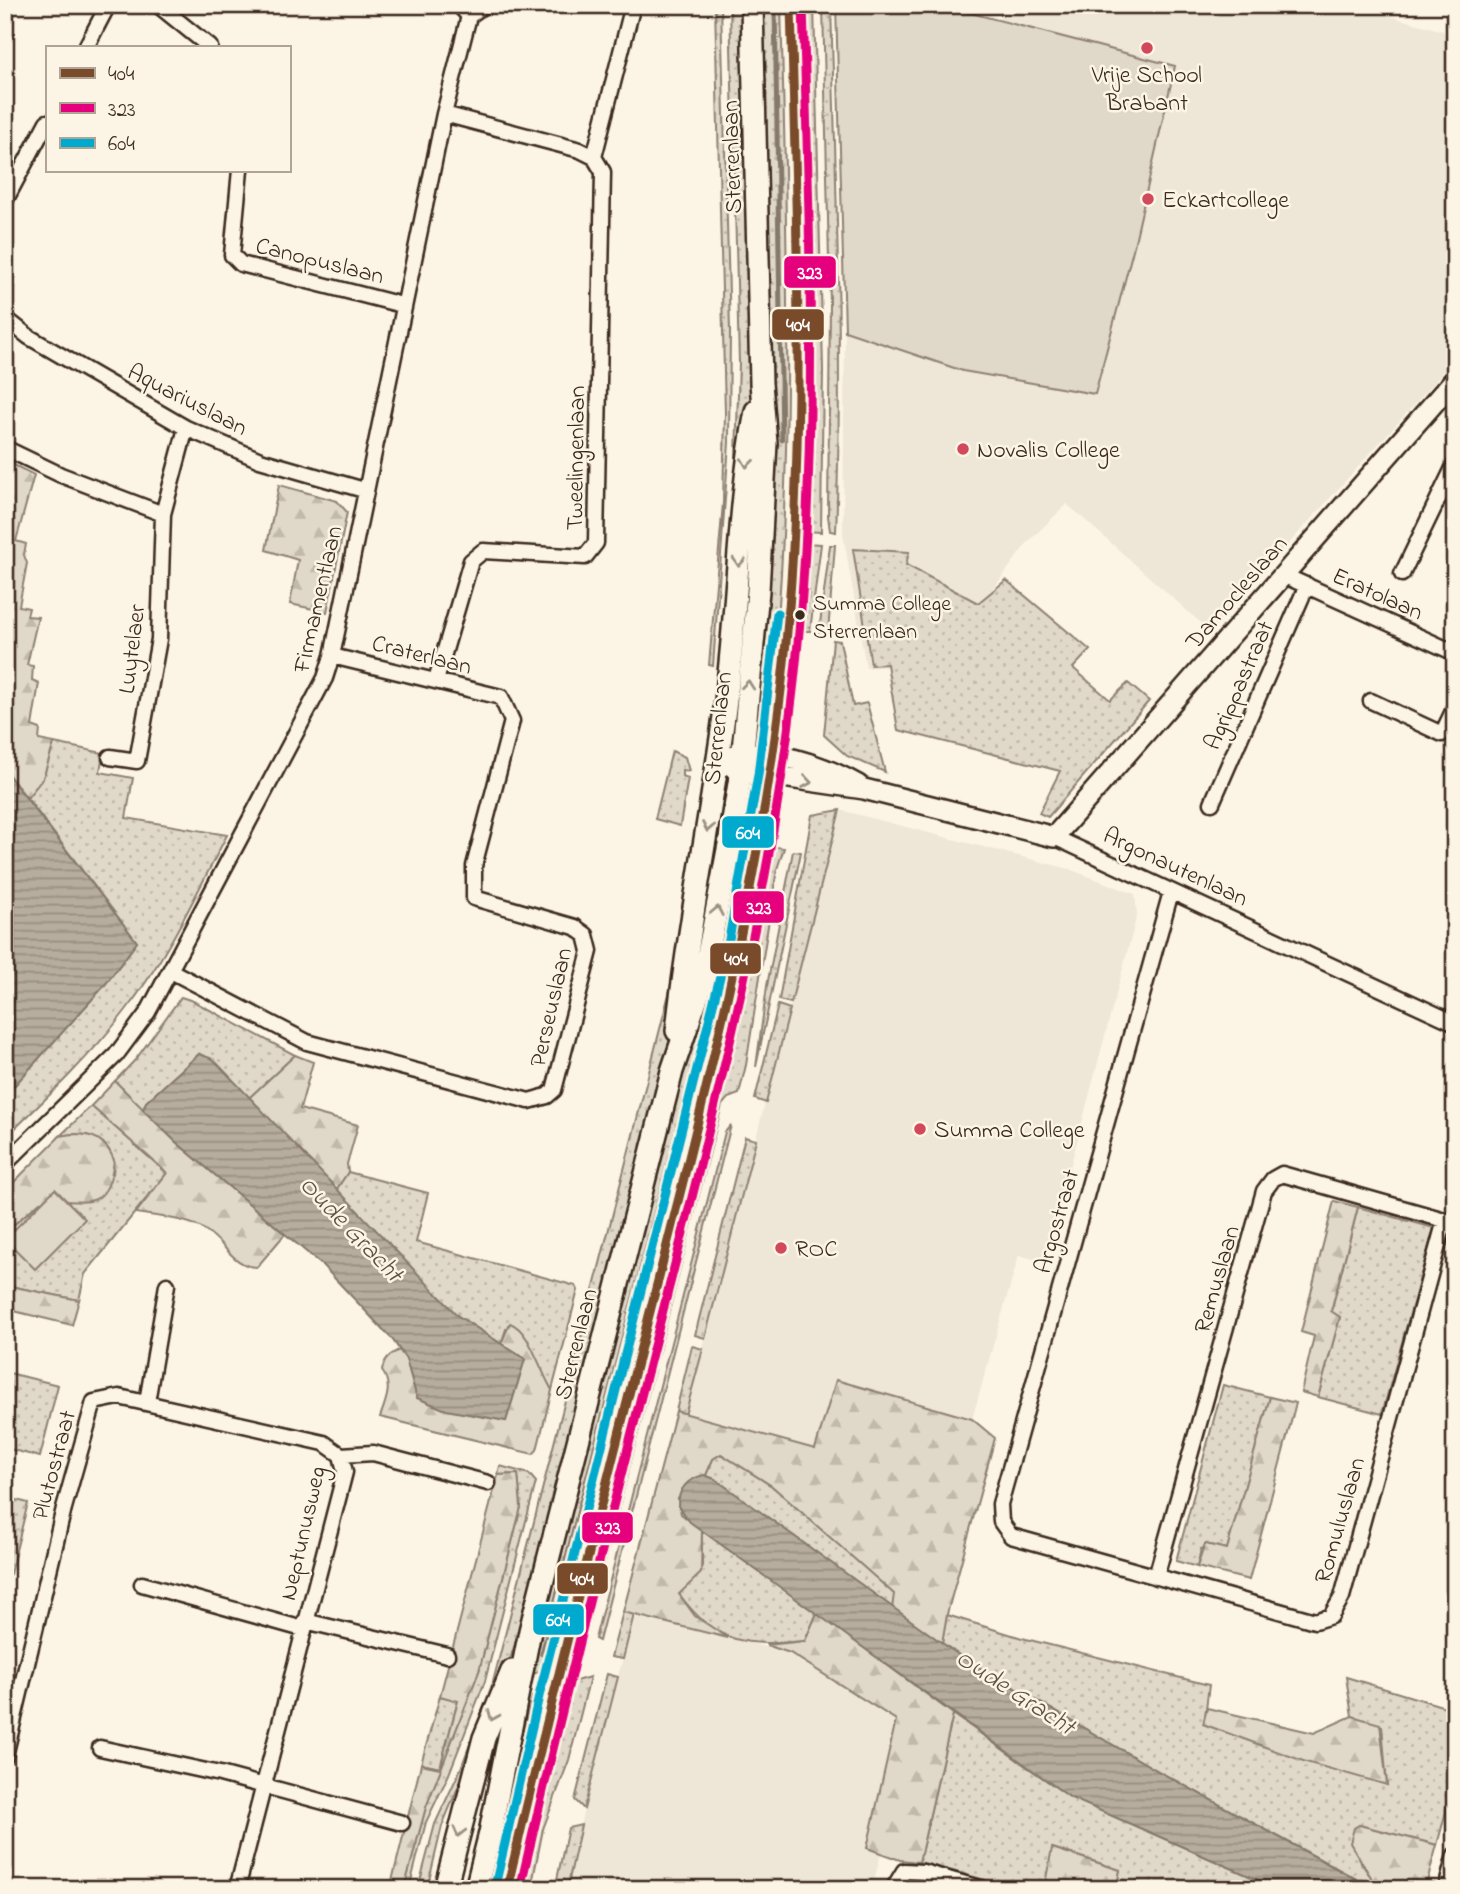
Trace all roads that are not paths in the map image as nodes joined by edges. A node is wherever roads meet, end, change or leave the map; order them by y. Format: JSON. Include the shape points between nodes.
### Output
{"nodes":[{"id":1,"x":108,"y":5,"type":"edge"},
{"id":2,"x":158,"y":5,"type":"edge"},
{"id":3,"x":484,"y":5,"type":"edge"},
{"id":4,"x":633,"y":5,"type":"edge"},
{"id":5,"x":753,"y":8,"type":"edge"},
{"id":6,"x":464,"y":11,"type":"edge"},
{"id":7,"x":87,"y":46,"type":"edge"},
{"id":8,"x":209,"y":46,"type":"edge"},
{"id":9,"x":444,"y":114,"type":"junction"},
{"id":10,"x":46,"y":124,"type":"edge"},
{"id":11,"x":594,"y":157,"type":"junction"},
{"id":12,"x":240,"y":172,"type":"edge"},
{"id":13,"x":5,"y":201,"type":"edge"},
{"id":14,"x":402,"y":304,"type":"junction"},
{"id":15,"x":5,"y":318,"type":"edge"},
{"id":16,"x":761,"y":383,"type":"junction"},
{"id":17,"x":1454,"y":383,"type":"edge"},
{"id":18,"x":186,"y":428,"type":"junction"},
{"id":19,"x":5,"y":448,"type":"edge"},
{"id":20,"x":1455,"y":464,"type":"edge"},
{"id":21,"x":365,"y":489,"type":"junction"},
{"id":22,"x":163,"y":514,"type":"junction"},
{"id":23,"x":1402,"y":574,"type":"dead end"},
{"id":24,"x":1283,"y":575,"type":"junction"},
{"id":25,"x":1307,"y":585,"type":"junction"},
{"id":26,"x":1455,"y":653,"type":"edge"},
{"id":27,"x":332,"y":656,"type":"junction"},
{"id":28,"x":436,"y":681,"type":"junction"},
{"id":29,"x":501,"y":696,"type":"joint"},
{"id":30,"x":1371,"y":701,"type":"dead end"},
{"id":31,"x":1455,"y":707,"type":"edge"},
{"id":32,"x":110,"y":757,"type":"dead end"},
{"id":33,"x":718,"y":759,"type":"junction"},
{"id":34,"x":741,"y":762,"type":"junction"},
{"id":35,"x":1212,"y":803,"type":"dead end"},
{"id":36,"x":1054,"y":837,"type":"junction"},
{"id":37,"x":1171,"y":892,"type":"junction"},
{"id":38,"x":172,"y":971,"type":"junction"},
{"id":39,"x":1455,"y":1023,"type":"edge"},
{"id":40,"x":672,"y":1071,"type":"junction"},
{"id":41,"x":5,"y":1164,"type":"edge"},
{"id":42,"x":1450,"y":1222,"type":"edge"},
{"id":43,"x":167,"y":1285,"type":"dead end"},
{"id":44,"x":147,"y":1402,"type":"junction"},
{"id":45,"x":341,"y":1455,"type":"junction"},
{"id":46,"x":488,"y":1483,"type":"dead end"},
{"id":47,"x":1001,"y":1522,"type":"joint"},
{"id":48,"x":1156,"y":1577,"type":"junction"},
{"id":49,"x":142,"y":1584,"type":"dead end"},
{"id":50,"x":304,"y":1625,"type":"junction"},
{"id":51,"x":530,"y":1631,"type":"junction"},
{"id":52,"x":447,"y":1656,"type":"dead end"},
{"id":53,"x":100,"y":1748,"type":"dead end"},
{"id":54,"x":5,"y":1756,"type":"edge"},
{"id":55,"x":264,"y":1787,"type":"junction"},
{"id":56,"x":402,"y":1823,"type":"dead end"},
{"id":57,"x":1455,"y":1855,"type":"edge"},
{"id":58,"x":237,"y":1889,"type":"edge"},
{"id":59,"x":445,"y":1889,"type":"edge"},
{"id":60,"x":476,"y":1889,"type":"edge"},
{"id":61,"x":893,"y":1889,"type":"edge"},
{"id":62,"x":983,"y":1889,"type":"edge"},
{"id":63,"x":1446,"y":1889,"type":"edge"}],
"edges":[{"from":1,"to":7,"type":"street"},
{"from":2,"to":8,"type":"street"},
{"from":3,"to":6,"type":"street","name":"Firmamentlaan"},
{"from":4,"to":11,"type":"street","name":"Tweelingenlaan"},
{"from":5,"to":16,"type":"main road","name":"Sterrenlaan"},
{"from":6,"to":9,"type":"street","name":"Firmamentlaan"},
{"from":9,"to":11,"type":"street"},
{"from":9,"to":14,"type":"street","name":"Firmamentlaan"},
{"from":10,"to":13,"type":"street"},
{"from":11,"to":28,"type":"street","name":"Tweelingenlaan","via":[[603,172],[596,543],[584,557],[483,551],[471,561]]},
{"from":12,"to":14,"type":"street","name":"Canopuslaan","via":[[232,255],[240,264]]},
{"from":14,"to":21,"type":"street","name":"Firmamentlaan"},
{"from":15,"to":18,"type":"street","name":"Aquariuslaan","via":[[29,337]]},
{"from":16,"to":33,"type":"main road","name":"Sterrenlaan","one_way":true,"via":[[744,494]]},
{"from":34,"to":16,"type":"main road","name":"Sterrenlaan","one_way":true,"via":[[763,514],[766,443]]},
{"from":17,"to":24,"type":"street","name":"Damocleslaan"},
{"from":18,"to":21,"type":"street","name":"Aquariuslaan","via":[[260,460]]},
{"from":18,"to":22,"type":"street","name":"Luytelaer"},
{"from":19,"to":22,"type":"street"},
{"from":20,"to":23,"type":"street"},
{"from":21,"to":27,"type":"street","name":"Firmamentlaan"},
{"from":22,"to":32,"type":"street","name":"Luytelaer","via":[[159,639],[137,761]]},
{"from":24,"to":25,"type":"street","name":"Eratolaan"},
{"from":24,"to":36,"type":"street","name":"Damocleslaan"},
{"from":25,"to":26,"type":"street","name":"Eratolaan"},
{"from":25,"to":35,"type":"street","name":"Agrippastraat"},
{"from":27,"to":28,"type":"street","name":"Craterlaan"},
{"from":27,"to":38,"type":"street","name":"Firmamentlaan","via":[[314,700]]},
{"from":28,"to":29,"type":"street","name":"Craterlaan"},
{"from":29,"to":38,"type":"street","name":"Perseuslaan","via":[[512,721],[474,866],[474,898],[575,927],[586,935],[590,951],[554,1090],[547,1096],[530,1101],[307,1042]]},
{"from":30,"to":31,"type":"street","via":[[1442,734]]},
{"from":33,"to":34,"type":"street","name":"Argonautenlaan"},
{"from":33,"to":40,"type":"main road","name":"Sterrenlaan","one_way":true,"via":[[684,965]]},
{"from":34,"to":36,"type":"street","name":"Argonautenlaan","via":[[811,765],[835,772],[863,789]]},
{"from":40,"to":34,"type":"main road","name":"Sterrenlaan","one_way":true,"via":[[704,976]]},
{"from":36,"to":37,"type":"street","name":"Argonautenlaan"},
{"from":37,"to":39,"type":"street","name":"Argonautenlaan"},
{"from":37,"to":47,"type":"street","name":"Argostraat","via":[[1000,1504]]},
{"from":38,"to":41,"type":"street","name":"Firmamentlaan","via":[[117,1055]]},
{"from":40,"to":51,"type":"main road","name":"Sterrenlaan"},
{"from":42,"to":48,"type":"street","name":"Romuluslaan","via":[[1342,1597],[1331,1616],[1314,1620]]},
{"from":42,"to":48,"type":"street","name":"Remuslaan","via":[[1282,1174],[1273,1179],[1264,1191]]},
{"from":43,"to":44,"type":"street"},
{"from":44,"to":45,"type":"street","via":[[324,1443]]},
{"from":44,"to":54,"type":"street","name":"Plutostraat","via":[[119,1396],[94,1402]]},
{"from":45,"to":46,"type":"street","via":[[373,1453]]},
{"from":45,"to":50,"type":"street","name":"Neptunusweg","via":[[345,1472]]},
{"from":47,"to":48,"type":"street","name":"Romuluslaan","via":[[1011,1535]]},
{"from":49,"to":50,"type":"street","name":"Neptunusweg"},
{"from":50,"to":52,"type":"street","name":"Neptunusweg"},
{"from":50,"to":55,"type":"street","name":"Neptunusweg"},
{"from":51,"to":59,"type":"main road","name":"Sterrenlaan","one_way":true,"via":[[484,1738]]},
{"from":51,"to":60,"type":"main road","name":"Sterrenlaan"},
{"from":53,"to":55,"type":"street"},
{"from":55,"to":56,"type":"street"},
{"from":55,"to":58,"type":"street","name":"Neptunusweg"},
{"from":57,"to":63,"type":"street"},
{"from":61,"to":62,"type":"street","via":[[904,1871]]}]}
